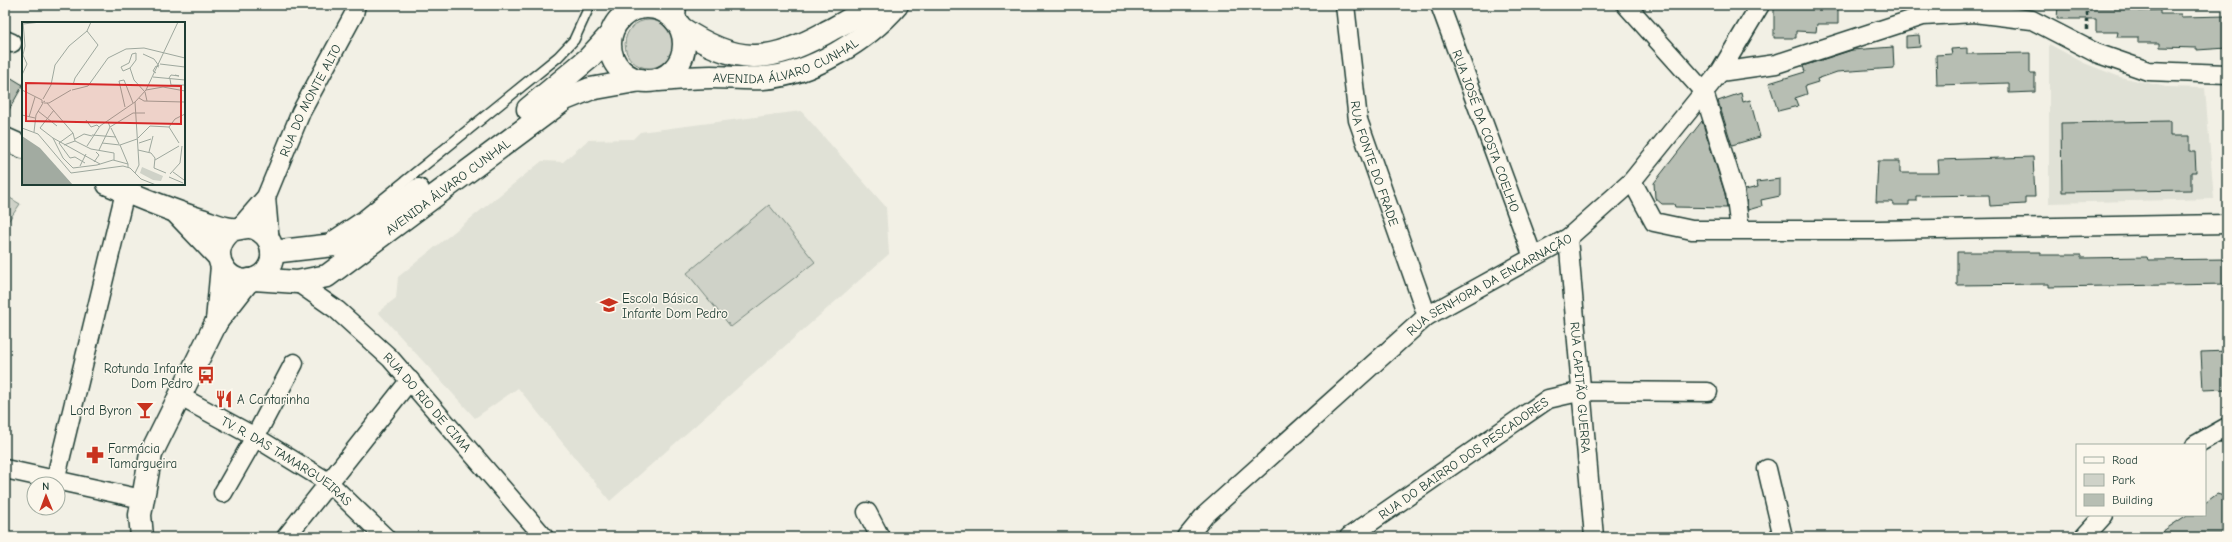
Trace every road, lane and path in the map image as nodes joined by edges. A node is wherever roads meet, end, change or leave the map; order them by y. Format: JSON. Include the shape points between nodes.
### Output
{"nodes":[{"id":1,"x":356,"y":5,"type":"edge"},
{"id":2,"x":590,"y":5,"type":"edge"},
{"id":3,"x":869,"y":5,"type":"edge"},
{"id":4,"x":897,"y":5,"type":"edge"},
{"id":5,"x":1345,"y":5,"type":"edge"},
{"id":6,"x":1440,"y":5,"type":"edge"},
{"id":7,"x":1626,"y":5,"type":"edge"},
{"id":8,"x":1760,"y":5,"type":"edge"},
{"id":9,"x":2087,"y":5,"type":"edge"},
{"id":10,"x":641,"y":6,"type":"edge"},
{"id":11,"x":677,"y":17,"type":"edge"},
{"id":12,"x":610,"y":35,"type":"junction"},
{"id":13,"x":2086,"y":48,"type":"junction"},
{"id":14,"x":1720,"y":72,"type":"junction"},
{"id":15,"x":2227,"y":74,"type":"edge"},
{"id":16,"x":650,"y":80,"type":"junction"},
{"id":17,"x":1704,"y":92,"type":"junction"},
{"id":18,"x":5,"y":139,"type":"edge"},
{"id":19,"x":22,"y":147,"type":"edge"},
{"id":20,"x":1632,"y":181,"type":"junction"},
{"id":21,"x":116,"y":188,"type":"edge"},
{"id":22,"x":266,"y":197,"type":"junction"},
{"id":23,"x":176,"y":212,"type":"junction"},
{"id":24,"x":2227,"y":224,"type":"edge"},
{"id":25,"x":236,"y":228,"type":"junction"},
{"id":26,"x":1740,"y":229,"type":"junction"},
{"id":27,"x":1568,"y":238,"type":"junction"},
{"id":28,"x":271,"y":248,"type":"junction"},
{"id":29,"x":305,"y":250,"type":"junction"},
{"id":30,"x":1533,"y":257,"type":"junction"},
{"id":31,"x":220,"y":262,"type":"junction"},
{"id":32,"x":251,"y":279,"type":"junction"},
{"id":33,"x":297,"y":282,"type":"junction"},
{"id":34,"x":1428,"y":316,"type":"junction"},
{"id":35,"x":218,"y":321,"type":"junction"},
{"id":36,"x":294,"y":363,"type":"dead end"},
{"id":37,"x":410,"y":380,"type":"junction"},
{"id":38,"x":1583,"y":392,"type":"junction"},
{"id":39,"x":1708,"y":392,"type":"dead end"},
{"id":40,"x":179,"y":396,"type":"junction"},
{"id":41,"x":2227,"y":426,"type":"edge"},
{"id":42,"x":255,"y":437,"type":"junction"},
{"id":43,"x":2197,"y":444,"type":"edge"},
{"id":44,"x":5,"y":469,"type":"edge"},
{"id":45,"x":1767,"y":469,"type":"dead end"},
{"id":46,"x":34,"y":476,"type":"edge"},
{"id":47,"x":56,"y":476,"type":"edge"},
{"id":48,"x":328,"y":482,"type":"junction"},
{"id":49,"x":66,"y":483,"type":"edge"},
{"id":50,"x":223,"y":492,"type":"dead end"},
{"id":51,"x":142,"y":499,"type":"junction"},
{"id":52,"x":867,"y":512,"type":"dead end"},
{"id":53,"x":2103,"y":516,"type":"edge"},
{"id":54,"x":142,"y":537,"type":"edge"},
{"id":55,"x":286,"y":537,"type":"edge"},
{"id":56,"x":385,"y":537,"type":"edge"},
{"id":57,"x":544,"y":537,"type":"edge"},
{"id":58,"x":880,"y":537,"type":"edge"},
{"id":59,"x":1187,"y":537,"type":"edge"},
{"id":60,"x":1349,"y":537,"type":"edge"},
{"id":61,"x":1594,"y":537,"type":"edge"},
{"id":62,"x":1783,"y":537,"type":"edge"},
{"id":63,"x":2084,"y":537,"type":"edge"}],
"edges":[{"from":1,"to":22,"type":"street","name":"RUA DO MONTE ALTO","via":[[354,14],[301,112]]},
{"from":2,"to":29,"type":"lane","via":[[574,40],[558,57],[362,216],[335,235]]},
{"from":3,"to":11,"type":"main road","name":"AVENIDA ÁLVARO CUNHAL","via":[[798,48],[765,56],[723,51]]},
{"from":4,"to":16,"type":"main road","name":"AVENIDA ÁLVARO CUNHAL","via":[[887,17],[843,50],[803,69],[764,78]]},
{"from":5,"to":34,"type":"street","name":"RUA FONTE DO FRADE","via":[[1358,120]]},
{"from":6,"to":30,"type":"street","name":"RUA JOSÉ DA COSTA COELHO"},
{"from":7,"to":17,"type":"street"},
{"from":8,"to":14,"type":"street","name":"RUA SENHORA DA ENCARNAÇÃO"},
{"from":9,"to":13,"type":"path"},
{"from":10,"to":11,"type":"main road","via":[[652,6]]},
{"from":10,"to":12,"type":"main road","via":[[619,18]]},
{"from":11,"to":16,"type":"main road","via":[[684,47],[678,64],[670,74]]},
{"from":12,"to":16,"type":"main road","via":[[610,53],[623,74]]},
{"from":12,"to":29,"type":"main road","name":"AVENIDA ÁLVARO CUNHAL","via":[[589,58],[543,97],[357,236],[334,245]]},
{"from":13,"to":14,"type":"street","via":[[2032,20],[1974,13],[1923,16],[1776,64]]},
{"from":13,"to":15,"type":"street","via":[[2148,71]]},
{"from":14,"to":17,"type":"street","name":"RUA SENHORA DA ENCARNAÇÃO"},
{"from":16,"to":33,"type":"main road","name":"AVENIDA ÁLVARO CUNHAL","via":[[590,89],[565,99],[327,276]]},
{"from":17,"to":20,"type":"street","name":"RUA SENHORA DA ENCARNAÇÃO"},
{"from":17,"to":26,"type":"street","via":[[1735,192]]},
{"from":18,"to":19,"type":"main road"},
{"from":20,"to":26,"type":"street","via":[[1654,222],[1692,230]]},
{"from":20,"to":27,"type":"street","name":"RUA SENHORA DA ENCARNAÇÃO"},
{"from":21,"to":23,"type":"main road"},
{"from":21,"to":47,"type":"street"},
{"from":22,"to":25,"type":"street"},
{"from":22,"to":28,"type":"street"},
{"from":23,"to":25,"type":"main road"},
{"from":23,"to":31,"type":"main road"},
{"from":24,"to":26,"type":"street","via":[[1877,230]]},
{"from":25,"to":28,"type":"main road","via":[[258,230],[266,235]]},
{"from":25,"to":31,"type":"main road","via":[[221,241]]},
{"from":27,"to":30,"type":"street","name":"RUA SENHORA DA ENCARNAÇÃO"},
{"from":27,"to":38,"type":"street","name":"RUA CAPITÃO GUERRA"},
{"from":28,"to":29,"type":"main road","name":"AVENIDA ÁLVARO CUNHAL"},
{"from":28,"to":32,"type":"main road","via":[[268,269]]},
{"from":30,"to":34,"type":"street","name":"RUA SENHORA DA ENCARNAÇÃO"},
{"from":31,"to":32,"type":"main road","via":[[233,277]]},
{"from":31,"to":35,"type":"main road"},
{"from":32,"to":33,"type":"main road","name":"AVENIDA ÁLVARO CUNHAL"},
{"from":32,"to":35,"type":"main road"},
{"from":33,"to":37,"type":"street","name":"RUA DO RIO DE CIMA","via":[[337,310],[390,358]]},
{"from":34,"to":59,"type":"street","name":"RUA SENHORA DA ENCARNAÇÃO","via":[[1210,510]]},
{"from":35,"to":40,"type":"main road"},
{"from":36,"to":42,"type":"street"},
{"from":37,"to":48,"type":"street"},
{"from":37,"to":57,"type":"street","name":"RUA DO RIO DE CIMA"},
{"from":38,"to":39,"type":"street","name":"RUA DO BAIRRO DOS PESCADORES"},
{"from":38,"to":60,"type":"street","name":"RUA DO BAIRRO DOS PESCADORES","via":[[1548,399]]},
{"from":38,"to":61,"type":"street","name":"RUA CAPITÃO GUERRA"},
{"from":40,"to":42,"type":"street","name":"TV. R. DAS TAMARGUEIRAS"},
{"from":40,"to":51,"type":"main road","via":[[151,454]]},
{"from":41,"to":43,"type":"street"},
{"from":42,"to":48,"type":"street","name":"TV. R. DAS TAMARGUEIRAS"},
{"from":42,"to":50,"type":"street"},
{"from":44,"to":46,"type":"street"},
{"from":45,"to":62,"type":"street"},
{"from":48,"to":55,"type":"street"},
{"from":48,"to":56,"type":"street","name":"TV. R. DAS TAMARGUEIRAS"},
{"from":49,"to":51,"type":"street"},
{"from":51,"to":54,"type":"main road"},
{"from":52,"to":58,"type":"street"},
{"from":53,"to":63,"type":"street"}]}
